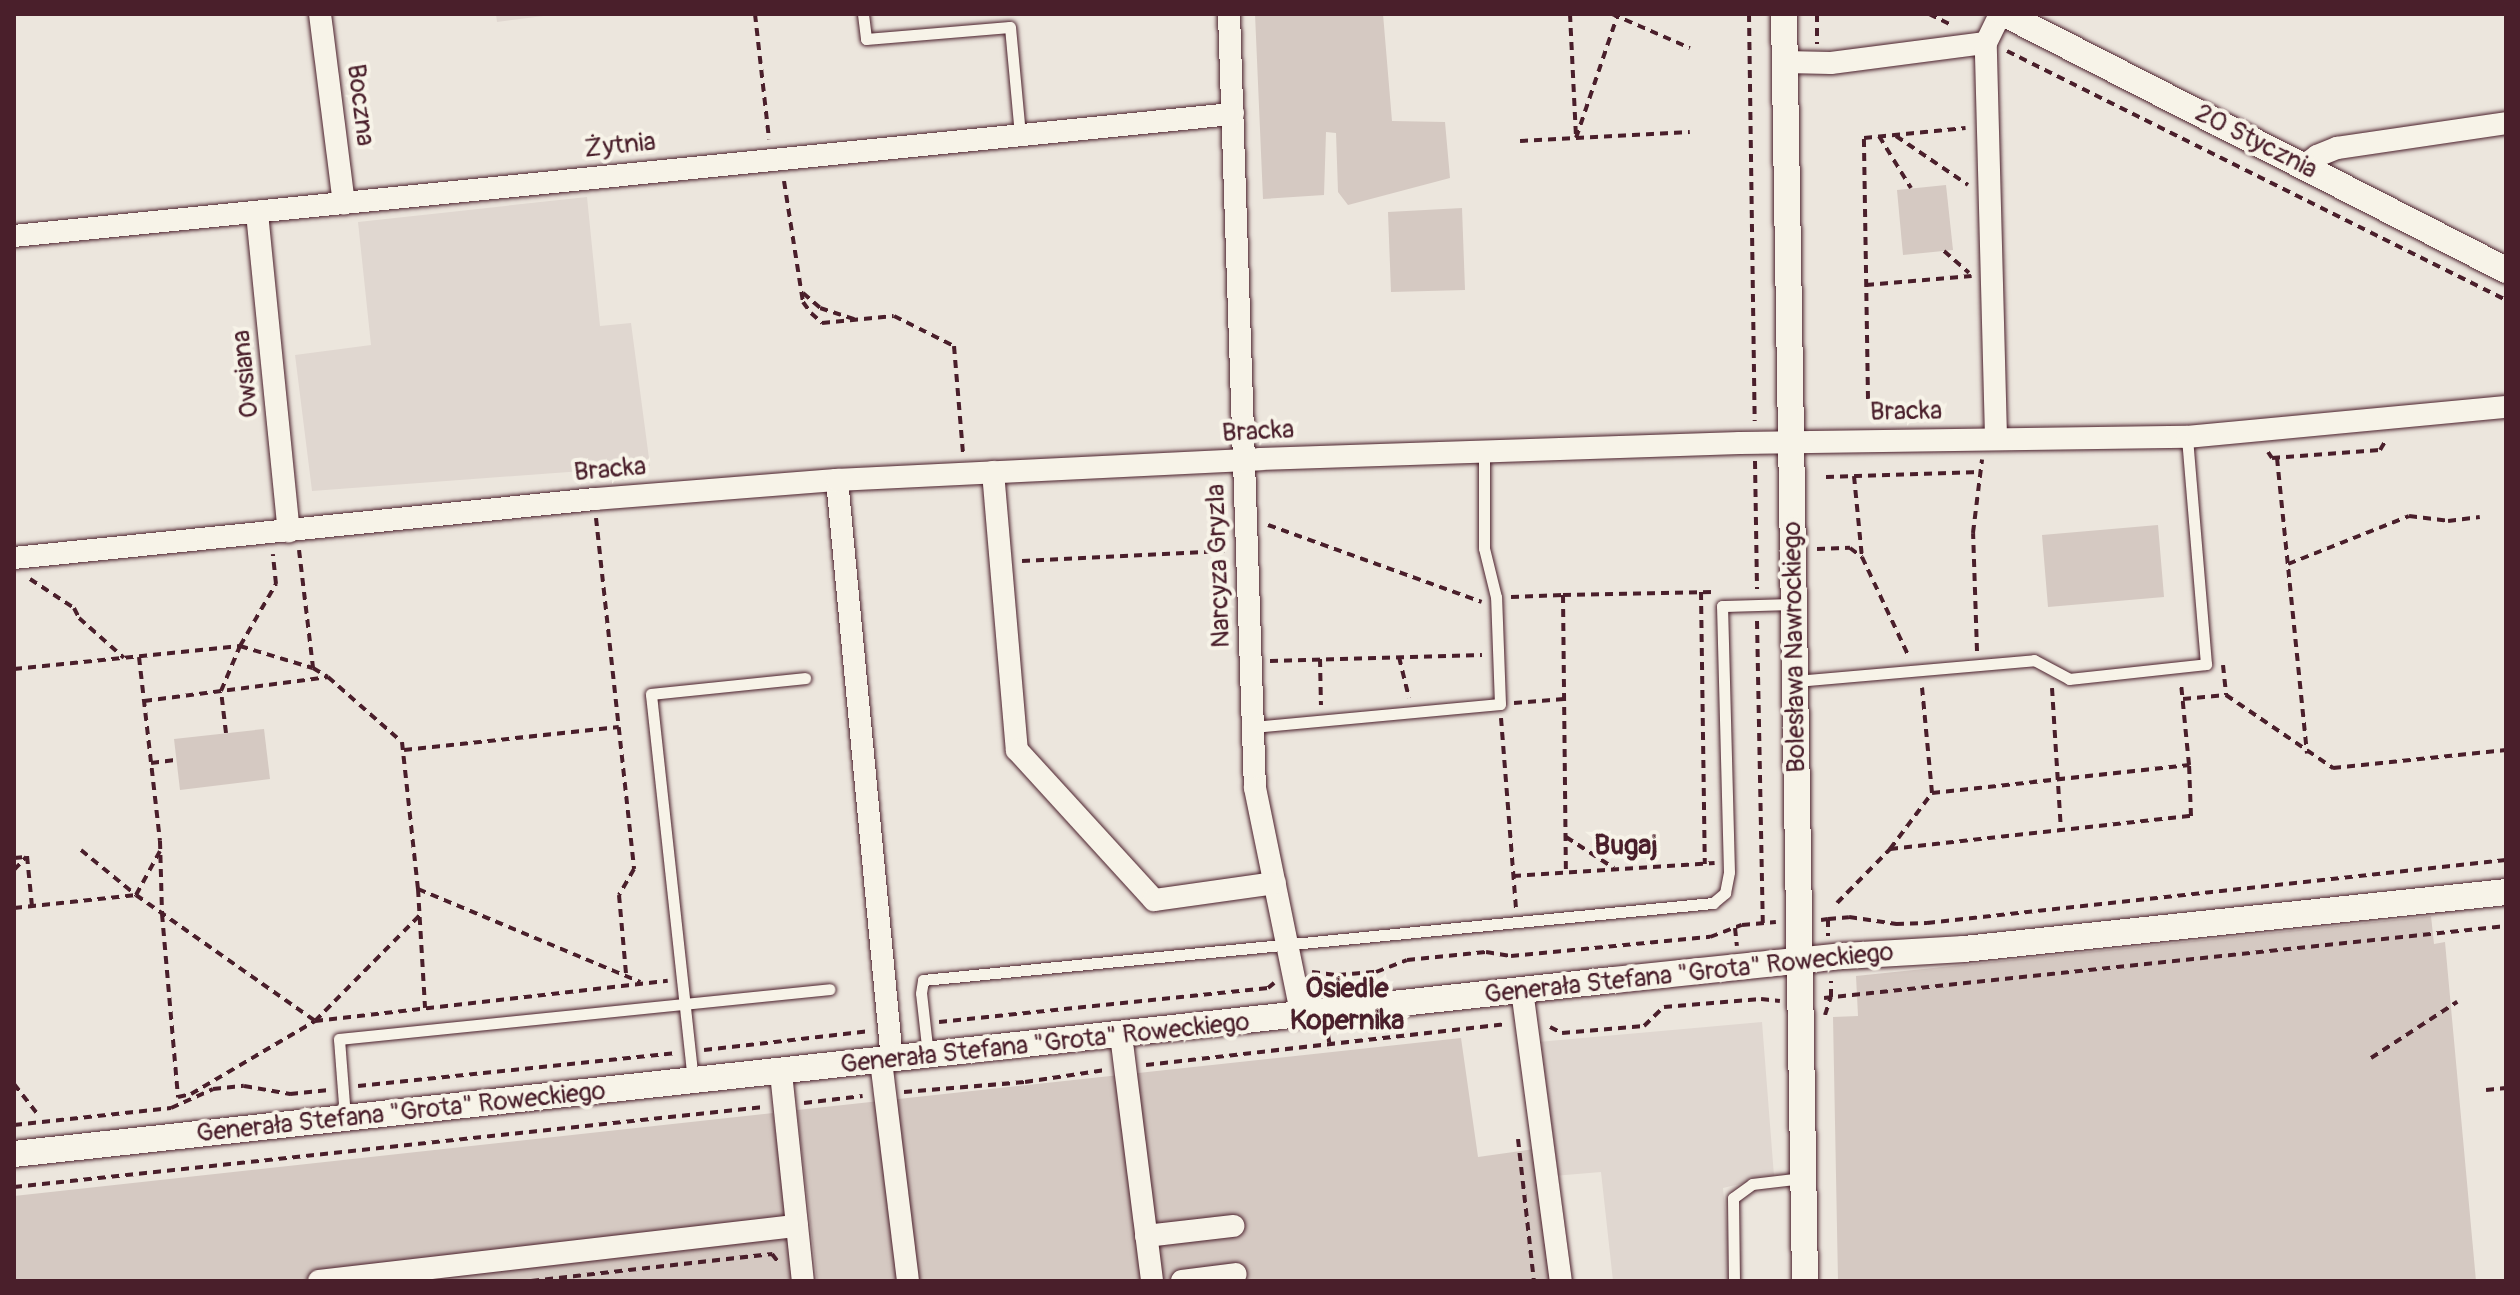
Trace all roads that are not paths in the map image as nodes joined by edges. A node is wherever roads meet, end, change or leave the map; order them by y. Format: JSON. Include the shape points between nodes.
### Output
{"nodes":[{"id":1,"x":320,"y":14,"type":"edge"},
{"id":2,"x":863,"y":14,"type":"edge"},
{"id":3,"x":1229,"y":14,"type":"edge"},
{"id":4,"x":1784,"y":14,"type":"edge"},
{"id":5,"x":2003,"y":14,"type":"edge"},
{"id":6,"x":1986,"y":42,"type":"junction"},
{"id":7,"x":1785,"y":62,"type":"junction"},
{"id":8,"x":1233,"y":114,"type":"junction"},
{"id":9,"x":2506,"y":123,"type":"edge"},
{"id":10,"x":1020,"y":134,"type":"junction"},
{"id":11,"x":2303,"y":167,"type":"junction"},
{"id":12,"x":344,"y":203,"type":"junction"},
{"id":13,"x":257,"y":213,"type":"junction"},
{"id":14,"x":14,"y":236,"type":"edge"},
{"id":15,"x":2506,"y":270,"type":"edge"},
{"id":16,"x":2506,"y":407,"type":"edge"},
{"id":17,"x":1996,"y":437,"type":"junction"},
{"id":18,"x":2187,"y":437,"type":"junction"},
{"id":19,"x":1791,"y":443,"type":"junction"},
{"id":20,"x":1484,"y":452,"type":"junction"},
{"id":21,"x":1243,"y":460,"type":"junction"},
{"id":22,"x":993,"y":472,"type":"junction"},
{"id":23,"x":837,"y":480,"type":"junction"},
{"id":24,"x":294,"y":538,"type":"junction"},
{"id":25,"x":16,"y":564,"type":"edge"},
{"id":26,"x":1794,"y":604,"type":"junction"},
{"id":27,"x":805,"y":678,"type":"dead end"},
{"id":28,"x":1795,"y":681,"type":"junction"},
{"id":29,"x":1253,"y":727,"type":"junction"},
{"id":30,"x":1275,"y":883,"type":"junction"},
{"id":31,"x":2506,"y":892,"type":"edge"},
{"id":32,"x":1288,"y":943,"type":"junction"},
{"id":33,"x":1801,"y":962,"type":"junction"},
{"id":34,"x":829,"y":989,"type":"dead end"},
{"id":35,"x":1522,"y":990,"type":"junction"},
{"id":36,"x":685,"y":1005,"type":"junction"},
{"id":37,"x":1302,"y":1016,"type":"junction"},
{"id":38,"x":1121,"y":1035,"type":"junction"},
{"id":39,"x":928,"y":1056,"type":"junction"},
{"id":40,"x":886,"y":1061,"type":"junction"},
{"id":41,"x":781,"y":1073,"type":"junction"},
{"id":42,"x":693,"y":1082,"type":"junction"},
{"id":43,"x":345,"y":1119,"type":"junction"},
{"id":44,"x":14,"y":1154,"type":"edge"},
{"id":45,"x":1803,"y":1178,"type":"junction"},
{"id":46,"x":797,"y":1226,"type":"junction"},
{"id":47,"x":1233,"y":1226,"type":"dead end"},
{"id":48,"x":1146,"y":1236,"type":"junction"},
{"id":49,"x":1236,"y":1274,"type":"dead end"},
{"id":50,"x":356,"y":1279,"type":"edge"},
{"id":51,"x":319,"y":1281,"type":"edge"},
{"id":52,"x":803,"y":1281,"type":"edge"},
{"id":53,"x":908,"y":1281,"type":"edge"},
{"id":54,"x":1152,"y":1281,"type":"edge"},
{"id":55,"x":1182,"y":1281,"type":"edge"},
{"id":56,"x":1561,"y":1281,"type":"edge"},
{"id":57,"x":1734,"y":1281,"type":"edge"},
{"id":58,"x":1805,"y":1281,"type":"edge"}],
"edges":[{"from":1,"to":12,"type":"street","name":"Boczna"},
{"from":2,"to":10,"type":"lane","via":[[866,39],[1010,27]]},
{"from":3,"to":8,"type":"street","name":"Narcyza Gryzla"},
{"from":4,"to":7,"type":"street","name":"Bolesława Nawrockiego"},
{"from":5,"to":6,"type":"street"},
{"from":5,"to":11,"type":"street","name":"20 Stycznia"},
{"from":6,"to":7,"type":"street"},
{"from":6,"to":17,"type":"street","via":[[1990,200],[1983,276]]},
{"from":7,"to":19,"type":"street","name":"Bolesława Nawrockiego"},
{"from":8,"to":10,"type":"street","name":"Żytnia"},
{"from":8,"to":21,"type":"street","name":"Narcyza Gryzla"},
{"from":9,"to":11,"type":"street","via":[[2346,146]]},
{"from":10,"to":12,"type":"street","name":"Żytnia"},
{"from":11,"to":15,"type":"street","name":"20 Stycznia"},
{"from":12,"to":13,"type":"street","name":"Żytnia"},
{"from":13,"to":14,"type":"street","name":"Żytnia"},
{"from":13,"to":24,"type":"street","name":"Owsiana"},
{"from":16,"to":18,"type":"street","name":"Bracka"},
{"from":17,"to":18,"type":"street","name":"Bracka"},
{"from":17,"to":19,"type":"street","name":"Bracka"},
{"from":18,"to":28,"type":"lane","via":[[2206,664],[2069,679],[2034,660]]},
{"from":19,"to":20,"type":"street","name":"Bracka"},
{"from":19,"to":26,"type":"street","name":"Bolesława Nawrockiego"},
{"from":20,"to":21,"type":"street","name":"Bracka"},
{"from":20,"to":29,"type":"lane","via":[[1484,548],[1496,602],[1500,704]]},
{"from":21,"to":22,"type":"street","name":"Bracka"},
{"from":21,"to":29,"type":"street","name":"Narcyza Gryzla"},
{"from":22,"to":23,"type":"street","name":"Bracka"},
{"from":22,"to":30,"type":"street","via":[[1017,750],[1154,900]]},
{"from":23,"to":24,"type":"street","name":"Bracka","via":[[595,499]]},
{"from":23,"to":40,"type":"street","via":[[889,1029]]},
{"from":24,"to":25,"type":"street","name":"Bracka"},
{"from":26,"to":28,"type":"street","name":"Bolesława Nawrockiego"},
{"from":26,"to":32,"type":"lane","via":[[1722,606],[1729,862],[1725,893],[1713,903]]},
{"from":27,"to":36,"type":"lane","via":[[651,694]]},
{"from":28,"to":33,"type":"street","name":"Bolesława Nawrockiego"},
{"from":29,"to":30,"type":"street","name":"Narcyza Gryzla","via":[[1255,788]]},
{"from":30,"to":32,"type":"street","name":"Narcyza Gryzla"},
{"from":31,"to":33,"type":"street","name":"Generała Stefana \"Grota\" Roweckiego"},
{"from":32,"to":37,"type":"street","name":"Narcyza Gryzla"},
{"from":32,"to":39,"type":"lane","via":[[923,980]]},
{"from":33,"to":35,"type":"street","name":"Generała Stefana \"Grota\" Roweckiego"},
{"from":33,"to":45,"type":"street","name":"Bolesława Nawrockiego"},
{"from":34,"to":36,"type":"lane"},
{"from":35,"to":37,"type":"street","name":"Generała Stefana \"Grota\" Roweckiego"},
{"from":35,"to":56,"type":"street"},
{"from":36,"to":42,"type":"lane"},
{"from":36,"to":43,"type":"lane","via":[[339,1039]]},
{"from":37,"to":38,"type":"street","name":"Generała Stefana \"Grota\" Roweckiego"},
{"from":38,"to":39,"type":"street","name":"Generała Stefana \"Grota\" Roweckiego"},
{"from":38,"to":48,"type":"street"},
{"from":39,"to":40,"type":"street","name":"Generała Stefana \"Grota\" Roweckiego"},
{"from":40,"to":41,"type":"street","name":"Generała Stefana \"Grota\" Roweckiego"},
{"from":40,"to":53,"type":"street","via":[[885,1094]]},
{"from":41,"to":42,"type":"street","name":"Generała Stefana \"Grota\" Roweckiego"},
{"from":41,"to":46,"type":"street"},
{"from":42,"to":43,"type":"street","name":"Generała Stefana \"Grota\" Roweckiego"},
{"from":43,"to":44,"type":"street","name":"Generała Stefana \"Grota\" Roweckiego"},
{"from":45,"to":57,"type":"lane","via":[[1752,1184],[1733,1198]]},
{"from":45,"to":58,"type":"street","name":"Bolesława Nawrockiego"},
{"from":46,"to":50,"type":"street"},
{"from":46,"to":52,"type":"street"},
{"from":47,"to":48,"type":"street"},
{"from":48,"to":54,"type":"street"},
{"from":49,"to":55,"type":"street"},
{"from":50,"to":51,"type":"street"}]}
